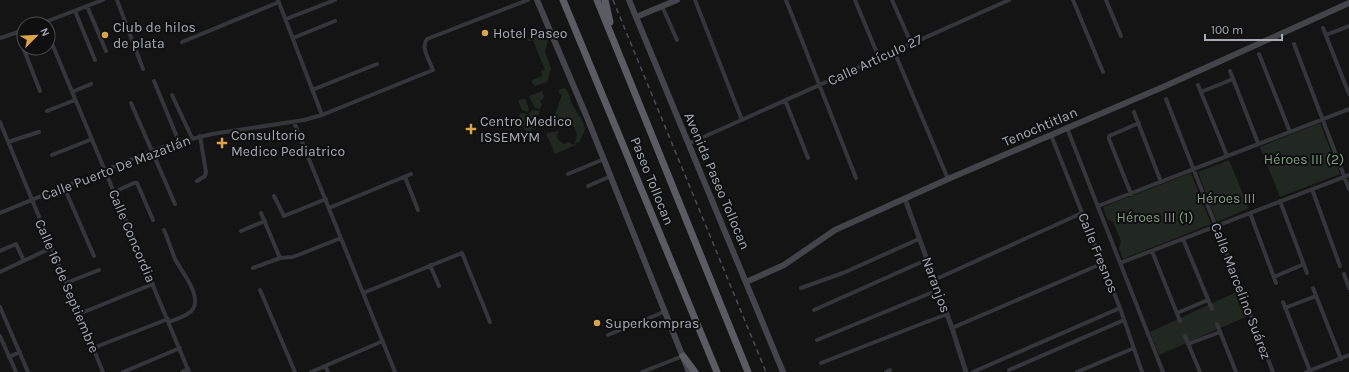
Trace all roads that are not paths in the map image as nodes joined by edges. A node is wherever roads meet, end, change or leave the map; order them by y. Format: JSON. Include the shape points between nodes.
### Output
{"nodes":[{"id":1,"x":103,"y":0,"type":"edge"},
{"id":2,"x":116,"y":0,"type":"edge"},
{"id":3,"x":335,"y":0,"type":"edge"},
{"id":4,"x":528,"y":0,"type":"edge"},
{"id":5,"x":537,"y":0,"type":"edge"},
{"id":6,"x":563,"y":0,"type":"edge"},
{"id":7,"x":597,"y":0,"type":"edge"},
{"id":8,"x":605,"y":0,"type":"edge"},
{"id":9,"x":629,"y":0,"type":"edge"},
{"id":10,"x":677,"y":0,"type":"edge"},
{"id":11,"x":695,"y":0,"type":"edge"},
{"id":12,"x":786,"y":0,"type":"edge"},
{"id":13,"x":855,"y":0,"type":"edge"},
{"id":14,"x":892,"y":0,"type":"edge"},
{"id":15,"x":1008,"y":0,"type":"edge"},
{"id":16,"x":1073,"y":0,"type":"edge"},
{"id":17,"x":1106,"y":0,"type":"edge"},
{"id":18,"x":279,"y":1,"type":"edge"},
{"id":19,"x":1001,"y":1,"type":"edge"},
{"id":20,"x":1349,"y":3,"type":"edge"},
{"id":21,"x":87,"y":6,"type":"junction"},
{"id":22,"x":662,"y":6,"type":"junction"},
{"id":23,"x":75,"y":11,"type":"junction"},
{"id":24,"x":56,"y":18,"type":"edge"},
{"id":25,"x":636,"y":18,"type":"junction"},
{"id":26,"x":286,"y":19,"type":"junction"},
{"id":27,"x":335,"y":21,"type":"dead end"},
{"id":28,"x":1349,"y":26,"type":"edge"},
{"id":29,"x":1323,"y":28,"type":"dead end"},
{"id":30,"x":16,"y":33,"type":"edge"},
{"id":31,"x":1326,"y":34,"type":"junction"},
{"id":32,"x":1121,"y":36,"type":"dead end"},
{"id":33,"x":0,"y":38,"type":"edge"},
{"id":34,"x":293,"y":38,"type":"junction"},
{"id":35,"x":677,"y":40,"type":"dead end"},
{"id":36,"x":182,"y":42,"type":"dead end"},
{"id":37,"x":615,"y":43,"type":"junction"},
{"id":38,"x":911,"y":43,"type":"junction"},
{"id":39,"x":1294,"y":44,"type":"dead end"},
{"id":40,"x":106,"y":51,"type":"dead end"},
{"id":41,"x":894,"y":51,"type":"junction"},
{"id":42,"x":56,"y":53,"type":"edge"},
{"id":43,"x":1259,"y":54,"type":"dead end"},
{"id":44,"x":27,"y":56,"type":"edge"},
{"id":45,"x":879,"y":58,"type":"junction"},
{"id":46,"x":95,"y":60,"type":"dead end"},
{"id":47,"x":377,"y":64,"type":"dead end"},
{"id":48,"x":143,"y":69,"type":"dead end"},
{"id":49,"x":1230,"y":71,"type":"dead end"},
{"id":50,"x":1103,"y":72,"type":"dead end"},
{"id":51,"x":1233,"y":79,"type":"junction"},
{"id":52,"x":154,"y":81,"type":"dead end"},
{"id":53,"x":91,"y":84,"type":"dead end"},
{"id":54,"x":820,"y":85,"type":"junction"},
{"id":55,"x":1198,"y":85,"type":"dead end"},
{"id":56,"x":312,"y":90,"type":"junction"},
{"id":57,"x":40,"y":91,"type":"dead end"},
{"id":58,"x":72,"y":92,"type":"junction"},
{"id":59,"x":1201,"y":92,"type":"junction"},
{"id":60,"x":1349,"y":94,"type":"edge"},
{"id":61,"x":172,"y":95,"type":"dead end"},
{"id":62,"x":1166,"y":99,"type":"dead end"},
{"id":63,"x":75,"y":100,"type":"junction"},
{"id":64,"x":785,"y":100,"type":"junction"},
{"id":65,"x":131,"y":103,"type":"dead end"},
{"id":66,"x":1349,"y":109,"type":"edge"},
{"id":67,"x":47,"y":111,"type":"dead end"},
{"id":68,"x":1134,"y":112,"type":"dead end"},
{"id":69,"x":322,"y":115,"type":"junction"},
{"id":70,"x":1322,"y":119,"type":"junction"},
{"id":71,"x":742,"y":120,"type":"junction"},
{"id":72,"x":0,"y":122,"type":"edge"},
{"id":73,"x":294,"y":122,"type":"junction"},
{"id":74,"x":1139,"y":123,"type":"junction"},
{"id":75,"x":1067,"y":128,"type":"junction"},
{"id":76,"x":39,"y":132,"type":"dead end"},
{"id":77,"x":1290,"y":132,"type":"junction"},
{"id":78,"x":1051,"y":135,"type":"junction"},
{"id":79,"x":200,"y":136,"type":"junction"},
{"id":80,"x":192,"y":138,"type":"junction"},
{"id":81,"x":92,"y":139,"type":"junction"},
{"id":82,"x":8,"y":142,"type":"junction"},
{"id":83,"x":179,"y":142,"type":"junction"},
{"id":84,"x":688,"y":144,"type":"junction"},
{"id":85,"x":1258,"y":144,"type":"junction"},
{"id":86,"x":152,"y":151,"type":"junction"},
{"id":87,"x":52,"y":155,"type":"dead end"},
{"id":88,"x":1227,"y":156,"type":"junction"},
{"id":89,"x":808,"y":158,"type":"dead end"},
{"id":90,"x":604,"y":159,"type":"junction"},
{"id":91,"x":1194,"y":169,"type":"junction"},
{"id":92,"x":105,"y":171,"type":"junction"},
{"id":93,"x":411,"y":174,"type":"dead end"},
{"id":94,"x":568,"y":174,"type":"dead end"},
{"id":95,"x":1349,"y":174,"type":"edge"},
{"id":96,"x":611,"y":176,"type":"junction"},
{"id":97,"x":1344,"y":176,"type":"junction"},
{"id":98,"x":405,"y":177,"type":"junction"},
{"id":99,"x":856,"y":178,"type":"dead end"},
{"id":100,"x":948,"y":179,"type":"junction"},
{"id":101,"x":197,"y":181,"type":"dead end"},
{"id":102,"x":1161,"y":182,"type":"junction"},
{"id":103,"x":588,"y":186,"type":"dead end"},
{"id":104,"x":64,"y":187,"type":"junction"},
{"id":105,"x":1312,"y":189,"type":"junction"},
{"id":106,"x":1349,"y":189,"type":"edge"},
{"id":107,"x":114,"y":192,"type":"junction"},
{"id":108,"x":1131,"y":194,"type":"junction"},
{"id":109,"x":274,"y":196,"type":"dead end"},
{"id":110,"x":326,"y":199,"type":"junction"},
{"id":111,"x":905,"y":199,"type":"junction"},
{"id":112,"x":31,"y":200,"type":"junction"},
{"id":113,"x":1280,"y":202,"type":"junction"},
{"id":114,"x":175,"y":204,"type":"dead end"},
{"id":115,"x":1098,"y":206,"type":"junction"},
{"id":116,"x":329,"y":208,"type":"junction"},
{"id":117,"x":418,"y":210,"type":"dead end"},
{"id":118,"x":261,"y":212,"type":"dead end"},
{"id":119,"x":0,"y":213,"type":"edge"},
{"id":120,"x":1082,"y":213,"type":"junction"},
{"id":121,"x":1250,"y":213,"type":"junction"},
{"id":122,"x":154,"y":220,"type":"dead end"},
{"id":123,"x":265,"y":222,"type":"junction"},
{"id":124,"x":1216,"y":226,"type":"junction"},
{"id":125,"x":164,"y":230,"type":"dead end"},
{"id":126,"x":242,"y":231,"type":"dead end"},
{"id":127,"x":341,"y":238,"type":"junction"},
{"id":128,"x":919,"y":239,"type":"junction"},
{"id":129,"x":1183,"y":239,"type":"junction"},
{"id":130,"x":51,"y":248,"type":"junction"},
{"id":131,"x":0,"y":251,"type":"edge"},
{"id":132,"x":1152,"y":251,"type":"junction"},
{"id":133,"x":94,"y":256,"type":"dead end"},
{"id":134,"x":280,"y":258,"type":"junction"},
{"id":135,"x":926,"y":260,"type":"junction"},
{"id":136,"x":24,"y":261,"type":"junction"},
{"id":137,"x":1120,"y":263,"type":"junction"},
{"id":138,"x":1101,"y":264,"type":"junction"},
{"id":139,"x":1304,"y":264,"type":"junction"},
{"id":140,"x":430,"y":265,"type":"junction"},
{"id":141,"x":1340,"y":266,"type":"dead end"},
{"id":142,"x":253,"y":268,"type":"dead end"},
{"id":143,"x":99,"y":270,"type":"dead end"},
{"id":144,"x":0,"y":272,"type":"edge"},
{"id":145,"x":1307,"y":273,"type":"dead end"},
{"id":146,"x":1344,"y":274,"type":"dead end"},
{"id":147,"x":1274,"y":277,"type":"junction"},
{"id":148,"x":934,"y":280,"type":"junction"},
{"id":149,"x":746,"y":282,"type":"junction"},
{"id":150,"x":66,"y":283,"type":"junction"},
{"id":151,"x":1276,"y":283,"type":"dead end"},
{"id":152,"x":153,"y":284,"type":"junction"},
{"id":153,"x":439,"y":286,"type":"dead end"},
{"id":154,"x":801,"y":288,"type":"dead end"},
{"id":155,"x":1313,"y":288,"type":"dead end"},
{"id":156,"x":1349,"y":288,"type":"edge"},
{"id":157,"x":260,"y":290,"type":"dead end"},
{"id":158,"x":938,"y":290,"type":"junction"},
{"id":159,"x":363,"y":293,"type":"junction"},
{"id":160,"x":1316,"y":296,"type":"junction"},
{"id":161,"x":1208,"y":300,"type":"junction"},
{"id":162,"x":1283,"y":302,"type":"dead end"},
{"id":163,"x":0,"y":307,"type":"edge"},
{"id":164,"x":1120,"y":308,"type":"junction"},
{"id":165,"x":1285,"y":308,"type":"junction"},
{"id":166,"x":1212,"y":309,"type":"dead end"},
{"id":167,"x":814,"y":310,"type":"dead end"},
{"id":168,"x":666,"y":311,"type":"junction"},
{"id":169,"x":1176,"y":313,"type":"junction"},
{"id":170,"x":79,"y":314,"type":"junction"},
{"id":171,"x":947,"y":314,"type":"junction"},
{"id":172,"x":168,"y":320,"type":"junction"},
{"id":173,"x":1124,"y":320,"type":"junction"},
{"id":174,"x":1180,"y":321,"type":"dead end"},
{"id":175,"x":490,"y":322,"type":"dead end"},
{"id":176,"x":1217,"y":324,"type":"dead end"},
{"id":177,"x":952,"y":328,"type":"junction"},
{"id":178,"x":1220,"y":332,"type":"junction"},
{"id":179,"x":608,"y":335,"type":"dead end"},
{"id":180,"x":0,"y":336,"type":"edge"},
{"id":181,"x":1185,"y":336,"type":"dead end"},
{"id":182,"x":817,"y":340,"type":"dead end"},
{"id":183,"x":383,"y":341,"type":"junction"},
{"id":184,"x":1188,"y":344,"type":"junction"},
{"id":185,"x":93,"y":348,"type":"junction"},
{"id":186,"x":180,"y":348,"type":"junction"},
{"id":187,"x":1134,"y":348,"type":"junction"},
{"id":188,"x":20,"y":352,"type":"junction"},
{"id":189,"x":1349,"y":355,"type":"edge"},
{"id":190,"x":683,"y":356,"type":"junction"},
{"id":191,"x":9,"y":357,"type":"junction"},
{"id":192,"x":1341,"y":359,"type":"junction"},
{"id":193,"x":821,"y":363,"type":"dead end"},
{"id":194,"x":325,"y":366,"type":"junction"},
{"id":195,"x":1009,"y":370,"type":"dead end"},
{"id":196,"x":189,"y":371,"type":"edge"},
{"id":197,"x":1308,"y":371,"type":"edge"},
{"id":198,"x":16,"y":372,"type":"edge"},
{"id":199,"x":28,"y":372,"type":"edge"},
{"id":200,"x":103,"y":372,"type":"edge"},
{"id":201,"x":123,"y":372,"type":"edge"},
{"id":202,"x":182,"y":372,"type":"edge"},
{"id":203,"x":295,"y":372,"type":"edge"},
{"id":204,"x":311,"y":372,"type":"edge"},
{"id":205,"x":328,"y":372,"type":"edge"},
{"id":206,"x":395,"y":372,"type":"edge"},
{"id":207,"x":642,"y":372,"type":"edge"},
{"id":208,"x":689,"y":372,"type":"edge"},
{"id":209,"x":695,"y":372,"type":"edge"},
{"id":210,"x":716,"y":372,"type":"edge"},
{"id":211,"x":748,"y":372,"type":"edge"},
{"id":212,"x":784,"y":372,"type":"edge"},
{"id":213,"x":966,"y":372,"type":"edge"},
{"id":214,"x":973,"y":372,"type":"edge"},
{"id":215,"x":1077,"y":372,"type":"edge"},
{"id":216,"x":1142,"y":372,"type":"edge"},
{"id":217,"x":1163,"y":372,"type":"edge"},
{"id":218,"x":1200,"y":372,"type":"edge"},
{"id":219,"x":1236,"y":372,"type":"edge"},
{"id":220,"x":1273,"y":372,"type":"edge"}],
"edges":[{"from":1,"to":21,"type":"street"},
{"from":2,"to":48,"type":"street"},
{"from":3,"to":26,"type":"street"},
{"from":4,"to":69,"type":"street","name":"Calle Puerto De Mazatlán","via":[[427,39],[424,47],[433,70]]},
{"from":5,"to":90,"type":"main road"},
{"from":6,"to":210,"type":"highway","name":"Paseo Tollocan"},
{"from":7,"to":37,"type":"highway","name":"Paseo Tollocan"},
{"from":8,"to":37,"type":"highway"},
{"from":9,"to":25,"type":"main road","name":"Avenida Paseo Tollocan"},
{"from":10,"to":22,"type":"main road"},
{"from":11,"to":71,"type":"street"},
{"from":12,"to":54,"type":"street"},
{"from":13,"to":45,"type":"street"},
{"from":14,"to":38,"type":"street"},
{"from":15,"to":19,"type":"street","name":"Calle Artículo 27"},
{"from":16,"to":50,"type":"street"},
{"from":17,"to":32,"type":"street"},
{"from":18,"to":26,"type":"street"},
{"from":18,"to":36,"type":"street"},
{"from":19,"to":38,"type":"street","name":"Calle Artículo 27"},
{"from":20,"to":75,"type":"main road","name":"Tenochtitlan","via":[[1163,88]]},
{"from":21,"to":23,"type":"street"},
{"from":21,"to":40,"type":"street"},
{"from":22,"to":25,"type":"main road"},
{"from":22,"to":35,"type":"street"},
{"from":23,"to":24,"type":"street"},
{"from":23,"to":46,"type":"street"},
{"from":25,"to":84,"type":"main road","name":"Avenida Paseo Tollocan"},
{"from":26,"to":34,"type":"street"},
{"from":27,"to":34,"type":"street"},
{"from":28,"to":31,"type":"street"},
{"from":29,"to":31,"type":"street"},
{"from":30,"to":33,"type":"street"},
{"from":31,"to":60,"type":"street"},
{"from":34,"to":56,"type":"street"},
{"from":37,"to":211,"type":"highway","name":"Paseo Tollocan"},
{"from":38,"to":41,"type":"street","name":"Calle Artículo 27"},
{"from":39,"to":70,"type":"street"},
{"from":41,"to":45,"type":"street","name":"Calle Artículo 27"},
{"from":41,"to":100,"type":"street"},
{"from":42,"to":58,"type":"street","name":"Calle Concordia"},
{"from":43,"to":77,"type":"street"},
{"from":44,"to":57,"type":"street"},
{"from":45,"to":54,"type":"street","name":"Calle Artículo 27"},
{"from":47,"to":56,"type":"street"},
{"from":49,"to":51,"type":"street"},
{"from":51,"to":59,"type":"street"},
{"from":51,"to":85,"type":"street"},
{"from":52,"to":83,"type":"street"},
{"from":53,"to":58,"type":"street"},
{"from":54,"to":64,"type":"street","name":"Calle Artículo 27"},
{"from":54,"to":99,"type":"street"},
{"from":55,"to":59,"type":"street"},
{"from":56,"to":69,"type":"street"},
{"from":58,"to":63,"type":"street","name":"Calle Concordia"},
{"from":59,"to":88,"type":"street"},
{"from":61,"to":80,"type":"street"},
{"from":62,"to":91,"type":"street","name":"Calle Marcelino Suárez"},
{"from":63,"to":67,"type":"street"},
{"from":63,"to":81,"type":"street","name":"Calle Concordia"},
{"from":64,"to":71,"type":"street","name":"Calle Artículo 27"},
{"from":64,"to":89,"type":"street"},
{"from":65,"to":86,"type":"street"},
{"from":66,"to":70,"type":"street"},
{"from":68,"to":74,"type":"street"},
{"from":69,"to":73,"type":"street","name":"Calle Puerto De Mazatlán"},
{"from":70,"to":77,"type":"street"},
{"from":70,"to":97,"type":"street"},
{"from":71,"to":84,"type":"street","name":"Calle Artículo 27"},
{"from":72,"to":82,"type":"street","name":"Calle 16 de Septiembre"},
{"from":73,"to":79,"type":"street","name":"Calle Puerto De Mazatlán"},
{"from":73,"to":110,"type":"street"},
{"from":74,"to":102,"type":"street"},
{"from":74,"to":108,"type":"street","via":[[1109,136]]},
{"from":75,"to":78,"type":"main road","name":"Tenochtitlan"},
{"from":75,"to":115,"type":"street"},
{"from":76,"to":82,"type":"street"},
{"from":77,"to":85,"type":"street"},
{"from":78,"to":100,"type":"main road","name":"Tenochtitlan"},
{"from":78,"to":120,"type":"street","name":"Calle Fresnos"},
{"from":79,"to":80,"type":"street","name":"Calle Puerto De Mazatlán"},
{"from":79,"to":101,"type":"street","via":[[206,172],[205,176]]},
{"from":80,"to":83,"type":"street","name":"Calle Puerto De Mazatlán"},
{"from":81,"to":87,"type":"street"},
{"from":81,"to":92,"type":"street","name":"Calle Concordia"},
{"from":82,"to":112,"type":"street","name":"Calle 16 de Septiembre"},
{"from":83,"to":86,"type":"street","name":"Calle Puerto De Mazatlán"},
{"from":84,"to":149,"type":"main road","name":"Avenida Paseo Tollocan"},
{"from":85,"to":88,"type":"street"},
{"from":86,"to":92,"type":"street","name":"Calle Puerto De Mazatlán"},
{"from":86,"to":114,"type":"street"},
{"from":88,"to":91,"type":"street"},
{"from":90,"to":94,"type":"street"},
{"from":90,"to":96,"type":"main road"},
{"from":91,"to":102,"type":"street"},
{"from":91,"to":124,"type":"street","name":"Calle Marcelino Suárez"},
{"from":92,"to":104,"type":"street","name":"Calle Puerto De Mazatlán"},
{"from":92,"to":107,"type":"street","name":"Calle Concordia"},
{"from":93,"to":98,"type":"street"},
{"from":95,"to":97,"type":"street"},
{"from":96,"to":103,"type":"street"},
{"from":96,"to":168,"type":"main road"},
{"from":97,"to":105,"type":"street"},
{"from":97,"to":106,"type":"street"},
{"from":98,"to":116,"type":"street"},
{"from":98,"to":117,"type":"street"},
{"from":100,"to":111,"type":"main road","name":"Tenochtitlan"},
{"from":102,"to":108,"type":"street"},
{"from":104,"to":112,"type":"street","name":"Calle Puerto De Mazatlán"},
{"from":104,"to":133,"type":"street"},
{"from":105,"to":113,"type":"street"},
{"from":105,"to":141,"type":"street"},
{"from":107,"to":122,"type":"street","via":[[136,183]]},
{"from":107,"to":152,"type":"street","name":"Calle Concordia"},
{"from":108,"to":115,"type":"street"},
{"from":109,"to":110,"type":"street","via":[[284,216]]},
{"from":110,"to":116,"type":"street"},
{"from":111,"to":128,"type":"street","name":"Naranjos"},
{"from":111,"to":149,"type":"main road","name":"Tenochtitlan","via":[[835,230],[779,267]]},
{"from":112,"to":119,"type":"street","name":"Calle Puerto De Mazatlán"},
{"from":112,"to":130,"type":"street","name":"Calle 16 de Septiembre"},
{"from":113,"to":121,"type":"street"},
{"from":113,"to":139,"type":"street"},
{"from":115,"to":137,"type":"street"},
{"from":116,"to":127,"type":"street"},
{"from":118,"to":123,"type":"street"},
{"from":120,"to":138,"type":"street","name":"Calle Fresnos"},
{"from":120,"to":148,"type":"street"},
{"from":121,"to":124,"type":"street"},
{"from":121,"to":147,"type":"street"},
{"from":123,"to":126,"type":"street"},
{"from":123,"to":134,"type":"street"},
{"from":124,"to":129,"type":"street"},
{"from":124,"to":220,"type":"street","name":"Calle Marcelino Suárez"},
{"from":125,"to":172,"type":"street","via":[[176,261],[196,299],[192,311]]},
{"from":127,"to":134,"type":"street","via":[[293,257]]},
{"from":127,"to":159,"type":"street"},
{"from":128,"to":135,"type":"street","name":"Naranjos"},
{"from":128,"to":154,"type":"street","via":[[843,273]]},
{"from":129,"to":132,"type":"street"},
{"from":129,"to":161,"type":"street"},
{"from":130,"to":136,"type":"street"},
{"from":130,"to":150,"type":"street","name":"Calle 16 de Septiembre"},
{"from":131,"to":136,"type":"street","via":[[16,245]]},
{"from":132,"to":137,"type":"street"},
{"from":132,"to":169,"type":"street"},
{"from":134,"to":142,"type":"street"},
{"from":135,"to":148,"type":"street","name":"Naranjos"},
{"from":135,"to":167,"type":"street"},
{"from":136,"to":144,"type":"street"},
{"from":137,"to":217,"type":"street"},
{"from":138,"to":164,"type":"street","name":"Calle Fresnos"},
{"from":138,"to":177,"type":"street"},
{"from":139,"to":145,"type":"street"},
{"from":139,"to":147,"type":"street"},
{"from":140,"to":153,"type":"street"},
{"from":140,"to":159,"type":"street"},
{"from":140,"to":175,"type":"street","via":[[462,253]]},
{"from":143,"to":150,"type":"street"},
{"from":146,"to":156,"type":"street"},
{"from":147,"to":151,"type":"street"},
{"from":148,"to":158,"type":"street","name":"Naranjos"},
{"from":149,"to":212,"type":"main road","name":"Avenida Paseo Tollocan"},
{"from":150,"to":170,"type":"street","name":"Calle 16 de Septiembre"},
{"from":152,"to":170,"type":"street"},
{"from":152,"to":172,"type":"street","name":"Calle Concordia"},
{"from":155,"to":160,"type":"street"},
{"from":157,"to":203,"type":"street"},
{"from":158,"to":171,"type":"street","name":"Naranjos"},
{"from":158,"to":182,"type":"street"},
{"from":159,"to":183,"type":"street"},
{"from":160,"to":165,"type":"street"},
{"from":160,"to":192,"type":"street"},
{"from":161,"to":166,"type":"street"},
{"from":161,"to":169,"type":"street"},
{"from":162,"to":165,"type":"street"},
{"from":163,"to":188,"type":"street"},
{"from":164,"to":173,"type":"street","name":"Calle Fresnos"},
{"from":164,"to":214,"type":"street"},
{"from":165,"to":197,"type":"street"},
{"from":168,"to":179,"type":"street"},
{"from":168,"to":190,"type":"main road"},
{"from":169,"to":174,"type":"street"},
{"from":170,"to":185,"type":"street","name":"Calle 16 de Septiembre"},
{"from":171,"to":177,"type":"street","name":"Naranjos"},
{"from":171,"to":193,"type":"street"},
{"from":172,"to":185,"type":"street"},
{"from":172,"to":186,"type":"street","name":"Calle Concordia"},
{"from":173,"to":187,"type":"street","name":"Calle Fresnos"},
{"from":173,"to":195,"type":"street"},
{"from":176,"to":178,"type":"street"},
{"from":177,"to":213,"type":"street","name":"Naranjos"},
{"from":178,"to":184,"type":"street"},
{"from":178,"to":219,"type":"street"},
{"from":180,"to":191,"type":"street"},
{"from":181,"to":184,"type":"street"},
{"from":183,"to":194,"type":"street"},
{"from":183,"to":206,"type":"street"},
{"from":184,"to":218,"type":"street"},
{"from":185,"to":200,"type":"street","name":"Calle 16 de Septiembre"},
{"from":186,"to":196,"type":"street","name":"Calle Concordia"},
{"from":186,"to":201,"type":"street"},
{"from":187,"to":215,"type":"street"},
{"from":187,"to":216,"type":"street","name":"Calle Fresnos"},
{"from":188,"to":191,"type":"street"},
{"from":188,"to":199,"type":"street"},
{"from":189,"to":192,"type":"street"},
{"from":190,"to":207,"type":"street"},
{"from":190,"to":208,"type":"main road"},
{"from":190,"to":209,"type":"highway"},
{"from":191,"to":198,"type":"street"},
{"from":192,"to":197,"type":"street"},
{"from":194,"to":204,"type":"street"},
{"from":194,"to":205,"type":"street"},
{"from":196,"to":202,"type":"street"}]}
